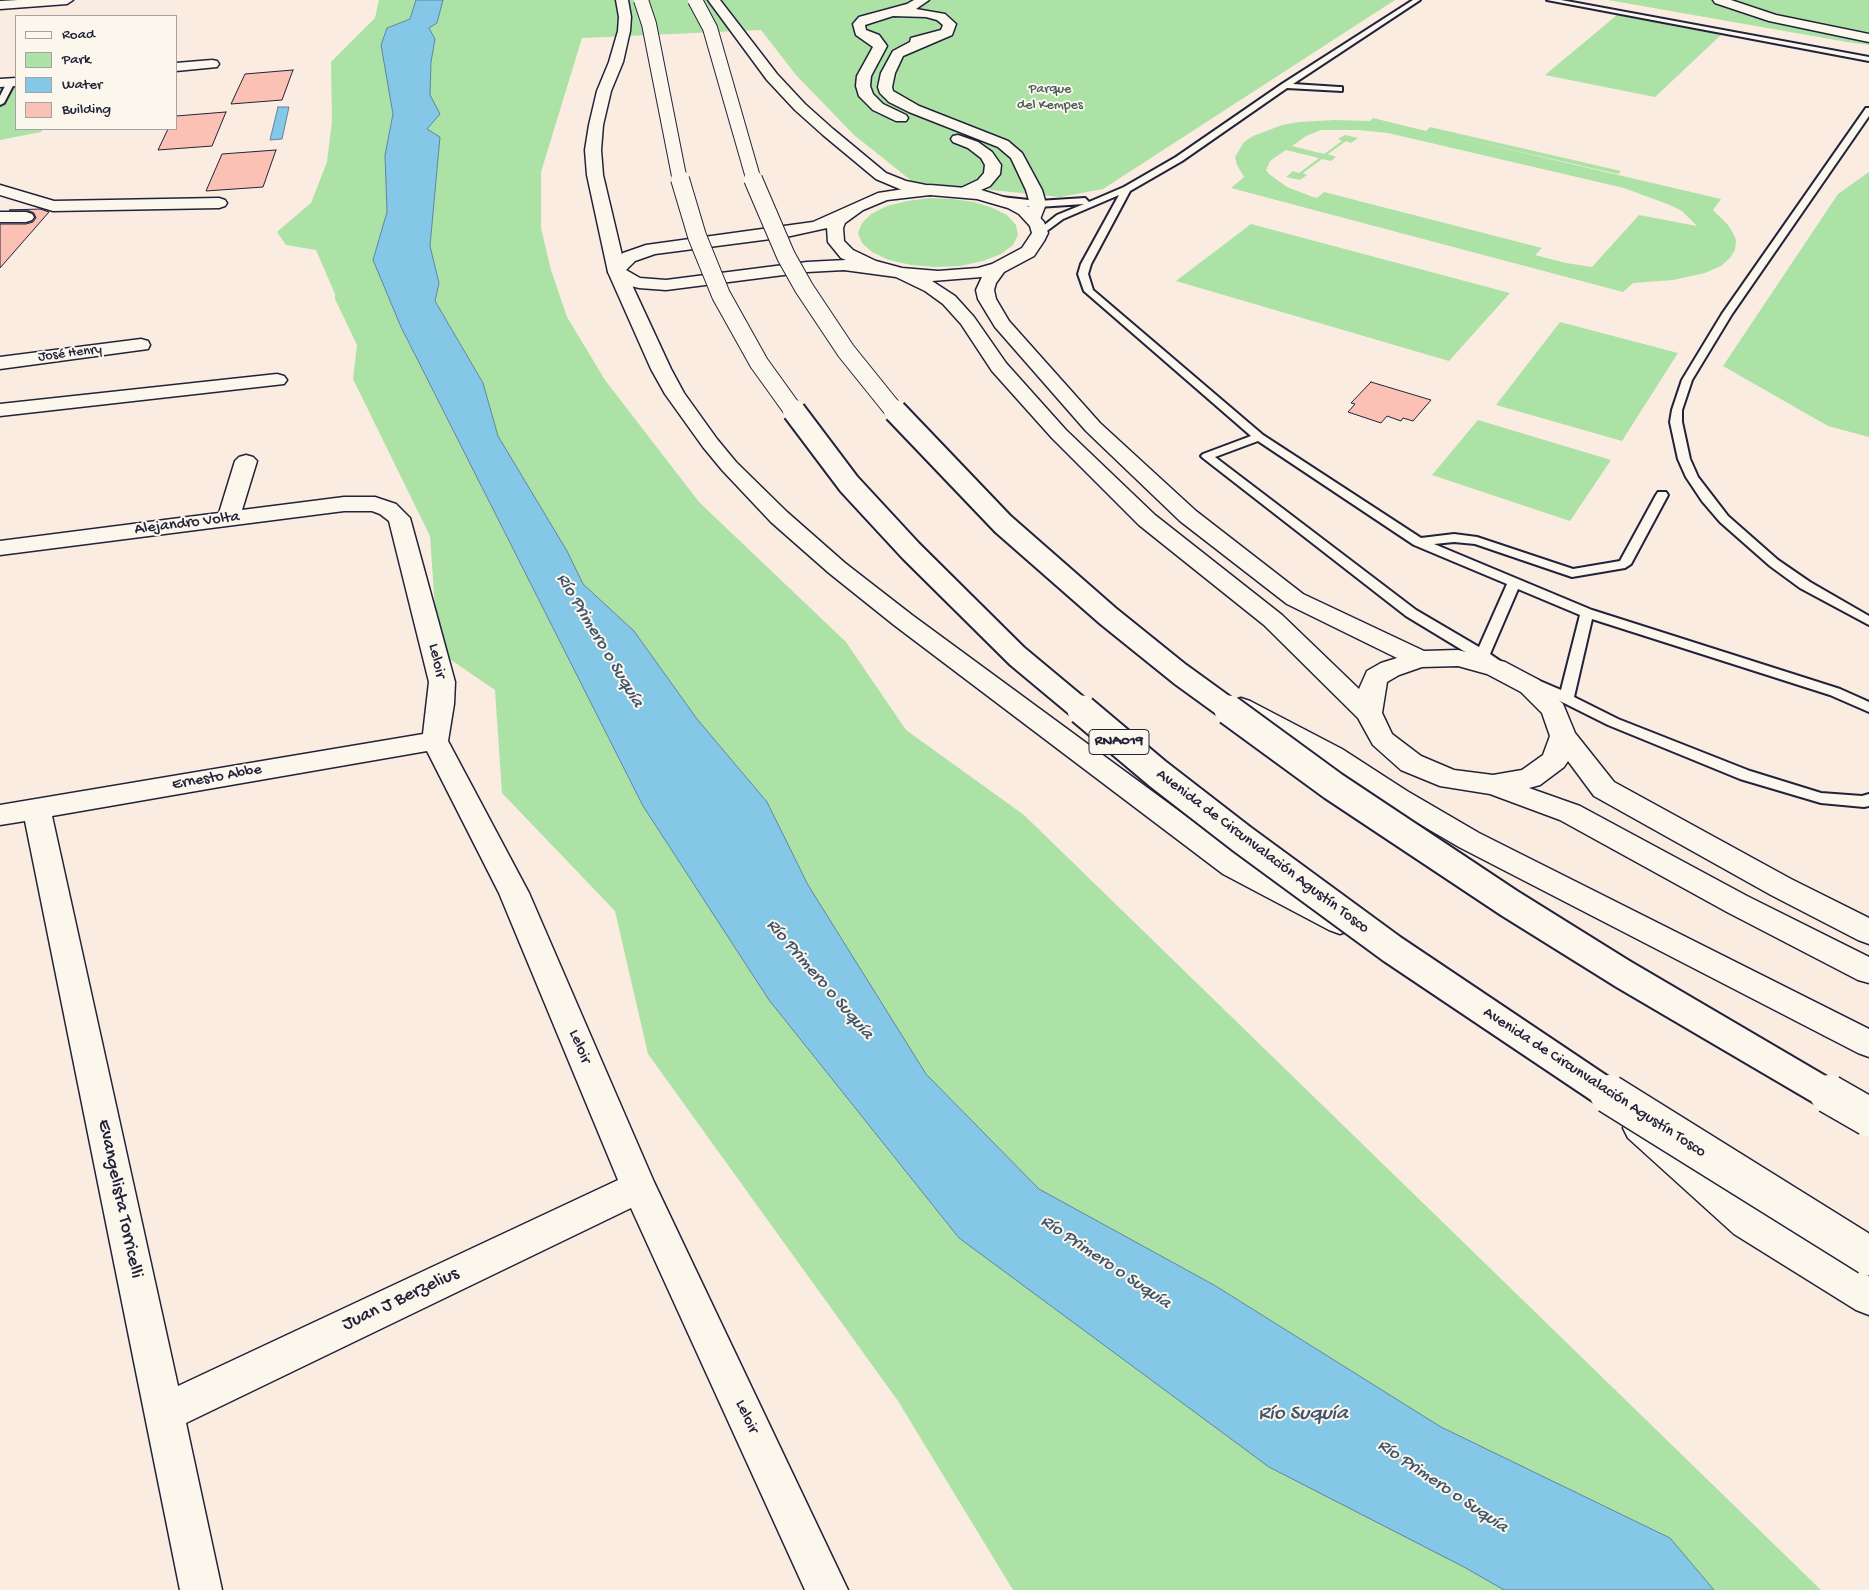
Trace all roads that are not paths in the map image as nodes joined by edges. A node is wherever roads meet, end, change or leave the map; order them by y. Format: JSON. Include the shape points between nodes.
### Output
{"nodes":[{"id":1,"x":67,"y":0,"type":"edge"},
{"id":2,"x":622,"y":0,"type":"edge"},
{"id":3,"x":641,"y":0,"type":"edge"},
{"id":4,"x":695,"y":0,"type":"edge"},
{"id":5,"x":714,"y":0,"type":"edge"},
{"id":6,"x":923,"y":0,"type":"edge"},
{"id":7,"x":1417,"y":0,"type":"edge"},
{"id":8,"x":1550,"y":0,"type":"edge"},
{"id":9,"x":1720,"y":0,"type":"edge"},
{"id":10,"x":0,"y":5,"type":"edge"},
{"id":11,"x":890,"y":12,"type":"junction"},
{"id":12,"x":1820,"y":15,"type":"dead end"},
{"id":13,"x":1849,"y":21,"type":"dead end"},
{"id":14,"x":867,"y":35,"type":"junction"},
{"id":15,"x":933,"y":38,"type":"junction"},
{"id":16,"x":1869,"y":38,"type":"edge"},
{"id":17,"x":1869,"y":59,"type":"edge"},
{"id":18,"x":212,"y":64,"type":"dead end"},
{"id":19,"x":178,"y":67,"type":"edge"},
{"id":20,"x":9,"y":83,"type":"edge"},
{"id":21,"x":1284,"y":86,"type":"junction"},
{"id":22,"x":1339,"y":89,"type":"dead end"},
{"id":23,"x":0,"y":103,"type":"edge"},
{"id":24,"x":1869,"y":110,"type":"edge"},
{"id":25,"x":1127,"y":189,"type":"junction"},
{"id":26,"x":0,"y":190,"type":"edge"},
{"id":27,"x":930,"y":190,"type":"junction"},
{"id":28,"x":965,"y":192,"type":"junction"},
{"id":29,"x":1102,"y":200,"type":"junction"},
{"id":30,"x":219,"y":203,"type":"dead end"},
{"id":31,"x":847,"y":212,"type":"junction"},
{"id":32,"x":26,"y":217,"type":"dead end"},
{"id":33,"x":0,"y":218,"type":"edge"},
{"id":34,"x":1037,"y":219,"type":"junction"},
{"id":35,"x":998,"y":268,"type":"junction"},
{"id":36,"x":618,"y":272,"type":"junction"},
{"id":37,"x":894,"y":272,"type":"junction"},
{"id":38,"x":141,"y":345,"type":"dead end"},
{"id":39,"x":0,"y":363,"type":"edge"},
{"id":40,"x":277,"y":380,"type":"dead end"},
{"id":41,"x":0,"y":410,"type":"edge"},
{"id":42,"x":1259,"y":437,"type":"junction"},
{"id":43,"x":246,"y":461,"type":"dead end"},
{"id":44,"x":1662,"y":495,"type":"dead end"},
{"id":45,"x":375,"y":504,"type":"joint"},
{"id":46,"x":228,"y":519,"type":"junction"},
{"id":47,"x":1418,"y":542,"type":"junction"},
{"id":48,"x":0,"y":548,"type":"edge"},
{"id":49,"x":1514,"y":582,"type":"junction"},
{"id":50,"x":1588,"y":613,"type":"junction"},
{"id":51,"x":1869,"y":621,"type":"edge"},
{"id":52,"x":1482,"y":656,"type":"junction"},
{"id":53,"x":1420,"y":659,"type":"junction"},
{"id":54,"x":1180,"y":674,"type":"junction"},
{"id":55,"x":1566,"y":698,"type":"junction"},
{"id":56,"x":1869,"y":707,"type":"edge"},
{"id":57,"x":1369,"y":713,"type":"junction"},
{"id":58,"x":1563,"y":736,"type":"junction"},
{"id":59,"x":435,"y":741,"type":"junction"},
{"id":60,"x":1493,"y":784,"type":"junction"},
{"id":61,"x":1869,"y":799,"type":"edge"},
{"id":62,"x":37,"y":809,"type":"junction"},
{"id":63,"x":0,"y":815,"type":"edge"},
{"id":64,"x":1869,"y":932,"type":"edge"},
{"id":65,"x":1392,"y":949,"type":"junction"},
{"id":66,"x":1869,"y":971,"type":"edge"},
{"id":67,"x":1869,"y":1044,"type":"edge"},
{"id":68,"x":1574,"y":1071,"type":"junction"},
{"id":69,"x":1869,"y":1117,"type":"edge"},
{"id":70,"x":639,"y":1187,"type":"junction"},
{"id":71,"x":1869,"y":1256,"type":"edge"},
{"id":72,"x":1869,"y":1297,"type":"edge"},
{"id":73,"x":163,"y":1413,"type":"junction"},
{"id":74,"x":201,"y":1590,"type":"edge"},
{"id":75,"x":827,"y":1590,"type":"edge"}],
"edges":[{"from":1,"to":10,"type":"main road"},
{"from":2,"to":36,"type":"main road","via":[[624,31],[599,107],[594,141],[595,175]]},
{"from":3,"to":65,"type":"main road","name":"Avenida de Circunvalación Agustín Tosco","number":"RNA019","bridge":true,"via":[[649,24],[680,182],[708,265],[759,362],[849,484],[923,564],[1024,662],[1158,774]]},
{"from":4,"to":54,"type":"main road","bridge":true,"via":[[710,28],[747,163],[769,220],[804,288],[846,351],[916,435],[1003,524]]},
{"from":5,"to":27,"type":"main road","via":[[772,77],[828,132],[882,176],[902,185]]},
{"from":6,"to":11,"type":"main road"},
{"from":7,"to":21,"type":"lane"},
{"from":8,"to":17,"type":"lane"},
{"from":9,"to":16,"type":"main road","via":[[1773,18]]},
{"from":11,"to":14,"type":"main road","via":[[870,17],[859,24],[861,32]]},
{"from":11,"to":15,"type":"main road","via":[[942,11],[950,28]]},
{"from":12,"to":13,"type":"main road"},
{"from":14,"to":15,"type":"main road","via":[[898,41]]},
{"from":14,"to":28,"type":"main road","via":[[880,46],[864,76],[863,86],[869,100],[890,114],[973,145],[993,165],[992,174],[984,183]]},
{"from":15,"to":34,"type":"main road","via":[[898,54],[888,73],[887,93],[898,102],[1002,144],[1017,156],[1034,190]]},
{"from":18,"to":19,"type":"main road"},
{"from":20,"to":23,"type":"lane"},
{"from":21,"to":22,"type":"lane"},
{"from":21,"to":25,"type":"lane","via":[[1179,159]]},
{"from":24,"to":51,"type":"lane","via":[[1727,314],[1688,380],[1676,422],[1684,459],[1692,477],[1724,519],[1759,551],[1805,585]]},
{"from":25,"to":29,"type":"lane"},
{"from":25,"to":42,"type":"lane","via":[[1086,264],[1083,274],[1089,291]]},
{"from":26,"to":30,"type":"main road","via":[[53,206]]},
{"from":27,"to":28,"type":"main road"},
{"from":27,"to":31,"type":"main road","via":[[884,196]]},
{"from":28,"to":34,"type":"main road","via":[[1001,200]]},
{"from":29,"to":34,"type":"lane"},
{"from":29,"to":34,"type":"lane","via":[[1060,217]]},
{"from":31,"to":36,"type":"main road","via":[[804,229],[652,249],[623,261]]},
{"from":31,"to":37,"type":"main road","via":[[835,228],[834,235],[840,248],[858,260]]},
{"from":32,"to":33,"type":"main road"},
{"from":34,"to":35,"type":"main road","via":[[1028,252]]},
{"from":35,"to":37,"type":"main road","via":[[938,276]]},
{"from":35,"to":53,"type":"main road","via":[[985,290],[987,300],[1002,323],[1093,427],[1188,516],[1295,599]]},
{"from":36,"to":37,"type":"main road","via":[[639,283],[666,285],[821,266],[844,265]]},
{"from":36,"to":65,"type":"main road","bridge":true,"via":[[653,352],[676,394],[710,443],[779,517],[837,568],[1233,866]]},
{"from":37,"to":57,"type":"main road","via":[[931,287],[949,300],[968,321],[999,367],[1059,434],[1147,520],[1272,620]]},
{"from":38,"to":39,"type":"main road","name":"José Henry"},
{"from":40,"to":41,"type":"main road"},
{"from":42,"to":47,"type":"lane"},
{"from":42,"to":52,"type":"lane","via":[[1207,456],[1411,613]]},
{"from":43,"to":46,"type":"main road"},
{"from":44,"to":47,"type":"lane","via":[[1625,564],[1572,573],[1477,541],[1454,538]]},
{"from":45,"to":46,"type":"main road","name":"Alejandro Volta","via":[[344,504]]},
{"from":45,"to":59,"type":"main road","name":"Leloir","via":[[399,518],[442,682]]},
{"from":46,"to":48,"type":"main road","name":"Alejandro Volta"},
{"from":47,"to":49,"type":"lane"},
{"from":49,"to":50,"type":"lane"},
{"from":49,"to":52,"type":"lane"},
{"from":50,"to":55,"type":"lane"},
{"from":50,"to":56,"type":"lane","via":[[1835,692]]},
{"from":52,"to":55,"type":"lane"},
{"from":53,"to":57,"type":"main road","via":[[1376,677]]},
{"from":53,"to":58,"type":"main road","via":[[1458,658],[1496,668],[1530,686],[1554,710]]},
{"from":54,"to":67,"type":"main road","bridge":true,"via":[[1333,756],[1469,840]]},
{"from":54,"to":69,"type":"main road","bridge":true,"via":[[1333,786],[1509,903]]},
{"from":55,"to":61,"type":"lane","via":[[1613,722],[1746,775],[1821,798],[1864,802]]},
{"from":57,"to":60,"type":"main road","via":[[1382,739],[1411,763],[1450,779]]},
{"from":58,"to":60,"type":"main road","via":[[1555,760],[1530,778]]},
{"from":58,"to":64,"type":"main road","via":[[1604,789]]},
{"from":59,"to":62,"type":"main road","name":"Ernesto Abbe"},
{"from":59,"to":70,"type":"main road","name":"Leloir","via":[[514,893]]},
{"from":60,"to":66,"type":"main road","via":[[1570,813]]},
{"from":62,"to":63,"type":"main road","name":"Ernesto Abbe"},
{"from":62,"to":73,"type":"main road","name":"Evangelista Torricelli"},
{"from":65,"to":68,"type":"main road","name":"Avenida de Circunvalación Agustín Tosco","number":"RNA019","bridge":true},
{"from":68,"to":71,"type":"main road","name":"Avenida de Circunvalación Agustín Tosco","number":"RNA019","bridge":true},
{"from":68,"to":72,"type":"main road","bridge":true,"via":[[1747,1222]]},
{"from":70,"to":73,"type":"main road","name":"Juan J Berzelius"},
{"from":70,"to":75,"type":"main road","name":"Leloir"},
{"from":73,"to":74,"type":"main road","name":"Evangelista Torricelli"}]}
